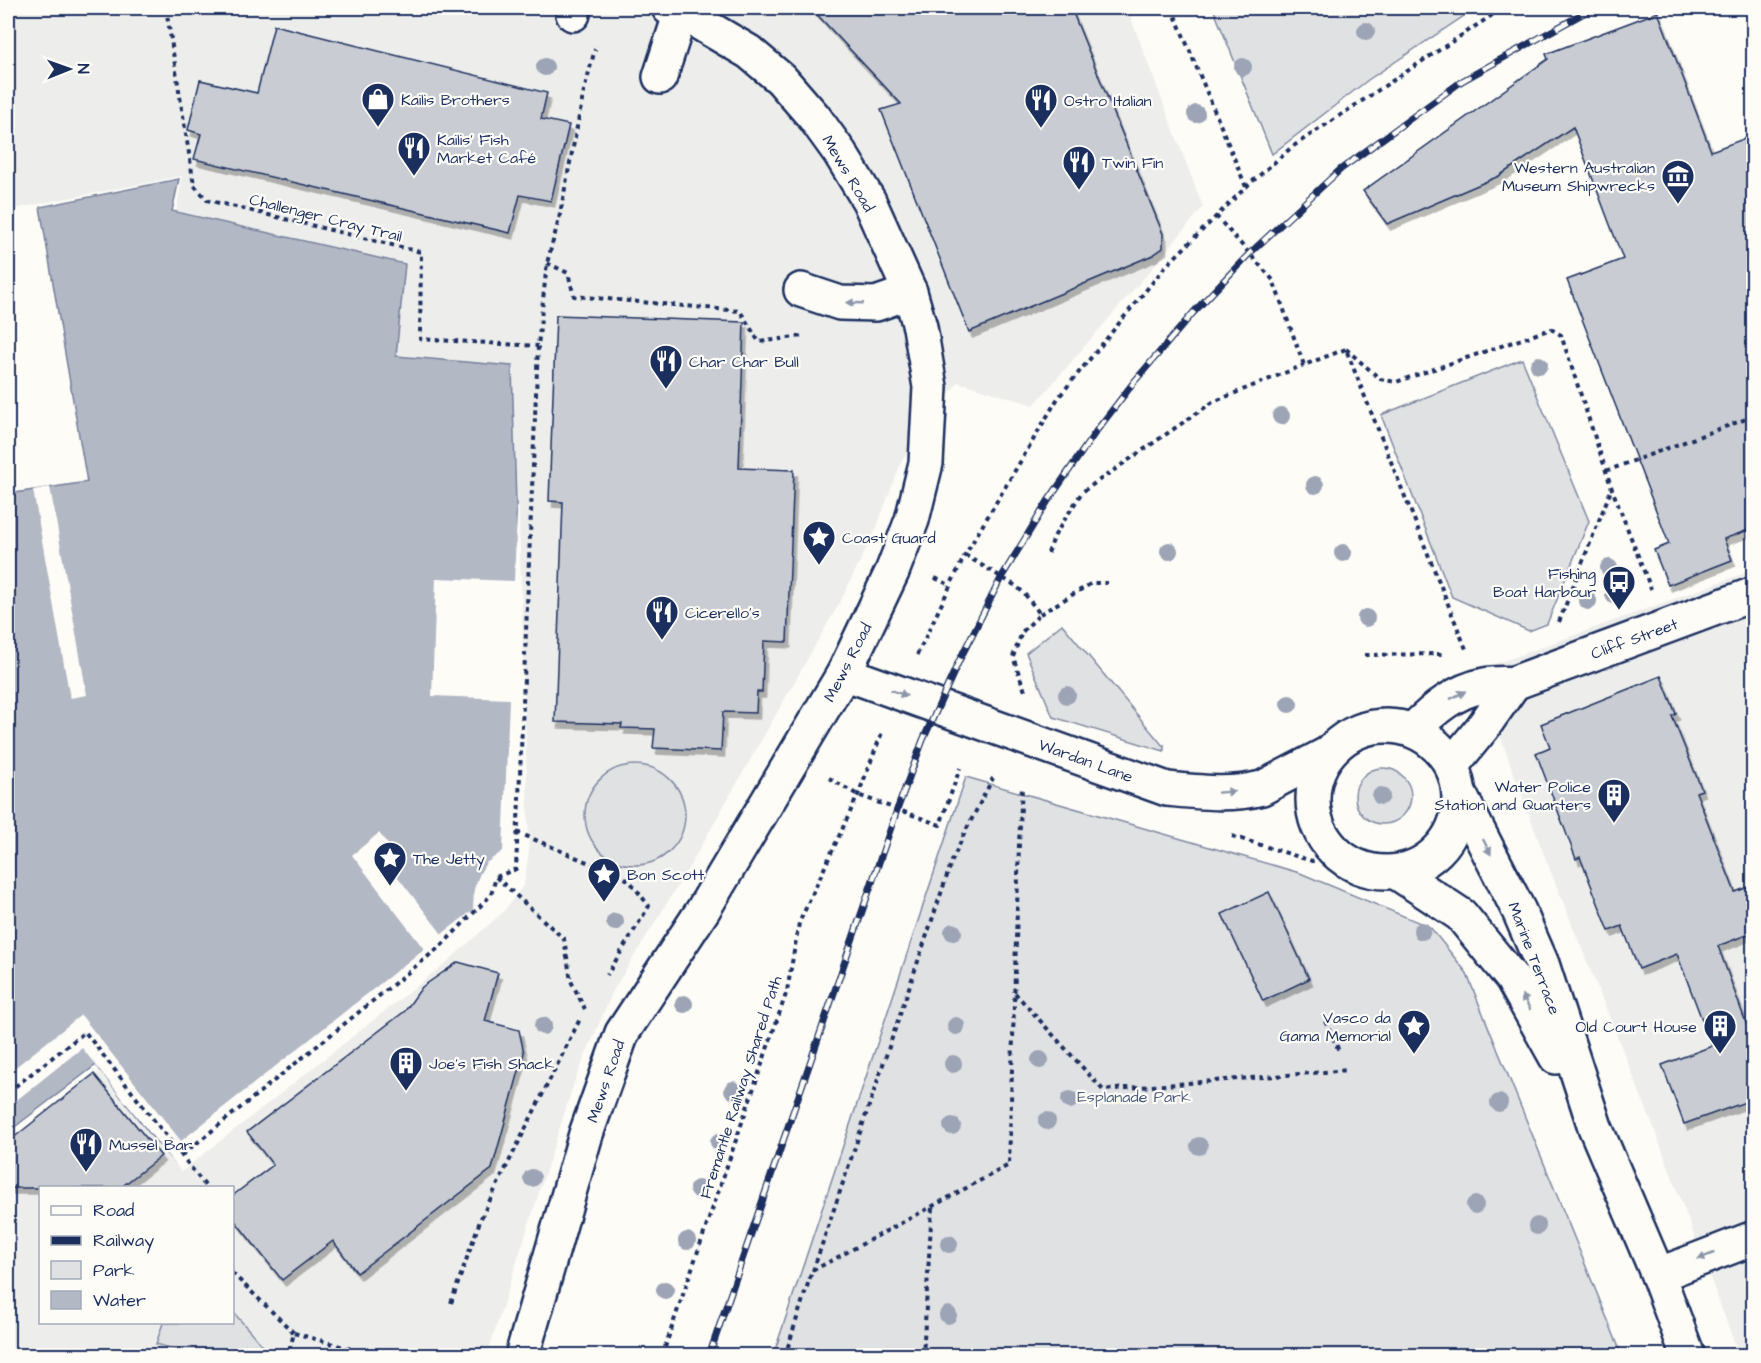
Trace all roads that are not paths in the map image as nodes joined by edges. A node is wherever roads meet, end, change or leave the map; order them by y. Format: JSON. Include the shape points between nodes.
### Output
{"nodes":[{"id":1,"x":675,"y":10,"type":"edge"},
{"id":2,"x":660,"y":76,"type":"dead end"},
{"id":3,"x":801,"y":290,"type":"dead end"},
{"id":4,"x":909,"y":292,"type":"junction"},
{"id":5,"x":1754,"y":594,"type":"edge"},
{"id":6,"x":844,"y":673,"type":"junction"},
{"id":7,"x":1514,"y":682,"type":"junction"},
{"id":8,"x":1413,"y":730,"type":"junction"},
{"id":9,"x":1329,"y":753,"type":"junction"},
{"id":10,"x":1456,"y":780,"type":"junction"},
{"id":11,"x":1396,"y":872,"type":"junction"},
{"id":12,"x":1595,"y":1127,"type":"junction"},
{"id":13,"x":1754,"y":1238,"type":"edge"},
{"id":14,"x":1658,"y":1275,"type":"junction"},
{"id":15,"x":522,"y":1356,"type":"edge"},
{"id":16,"x":1688,"y":1356,"type":"edge"}],
"edges":[{"from":1,"to":2,"type":"street"},
{"from":1,"to":4,"type":"street","name":"Mews Road","via":[[749,52],[781,79],[814,117],[869,201]]},
{"from":4,"to":3,"type":"street","one_way":true,"via":[[876,304],[840,303]]},
{"from":4,"to":6,"type":"street","name":"Mews Road","via":[[920,327],[930,387],[926,463],[912,520],[892,572]]},
{"from":5,"to":7,"type":"street","name":"Cliff Street"},
{"from":6,"to":9,"type":"street","name":"Wardan Lane","one_way":true,"via":[[1167,789],[1210,794],[1254,790]]},
{"from":6,"to":15,"type":"street","name":"Mews Road","via":[[703,910],[622,1033],[586,1134]]},
{"from":8,"to":7,"type":"street","name":"Cliff Street","one_way":true,"via":[[1436,707],[1463,691]]},
{"from":7,"to":10,"type":"street","via":[[1483,727]]},
{"from":8,"to":9,"type":"street","name":"Marine Terrace","via":[[1391,725],[1367,728],[1347,737]]},
{"from":8,"to":10,"type":"street","name":"Marine Terrace","via":[[1442,751]]},
{"from":9,"to":11,"type":"street","name":"Marine Terrace","via":[[1318,772],[1313,794],[1315,816],[1323,837],[1337,854],[1355,866],[1375,872]]},
{"from":10,"to":11,"type":"street","name":"Marine Terrace","via":[[1458,817],[1449,838],[1436,855]]},
{"from":10,"to":12,"type":"street","name":"Marine Terrace","one_way":true,"via":[[1542,964]]},
{"from":12,"to":11,"type":"street","name":"Marine Terrace","one_way":true,"via":[[1512,978],[1461,915]]},
{"from":12,"to":14,"type":"street","name":"Marine Terrace"},
{"from":13,"to":14,"type":"street","one_way":true},
{"from":14,"to":16,"type":"street","name":"Marine Terrace"}]}
